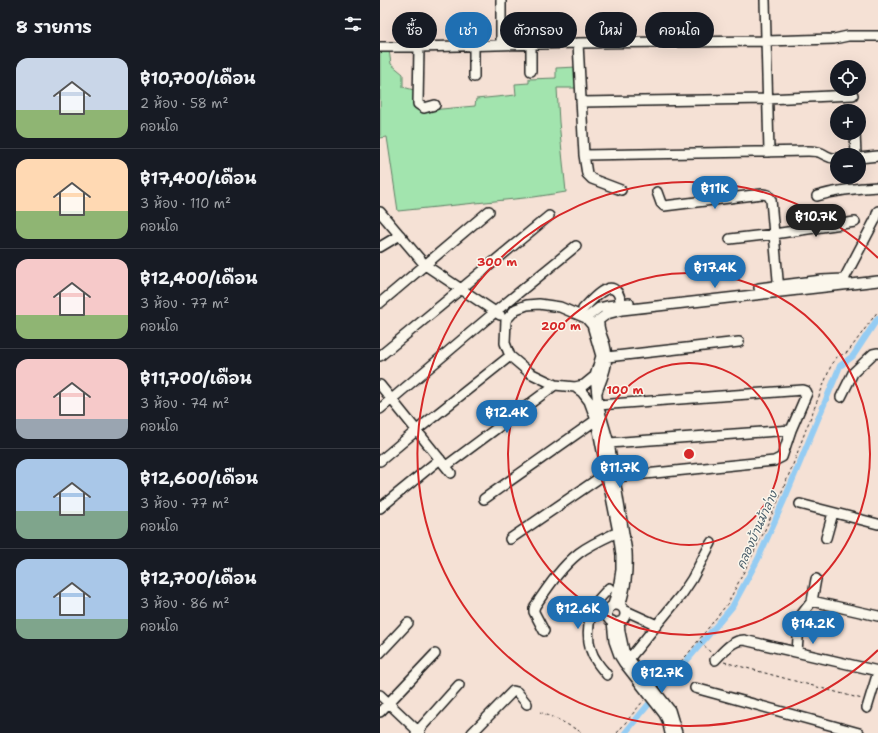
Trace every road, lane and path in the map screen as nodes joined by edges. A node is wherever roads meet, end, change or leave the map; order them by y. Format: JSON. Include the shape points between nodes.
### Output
{"nodes":[{"id":1,"x":501,"y":0,"type":"edge"},
{"id":2,"x":765,"y":0,"type":"edge"},
{"id":3,"x":501,"y":12,"type":"edge"},
{"id":4,"x":878,"y":36,"type":"edge"},
{"id":5,"x":834,"y":39,"type":"junction"},
{"id":6,"x":766,"y":41,"type":"junction"},
{"id":7,"x":878,"y":42,"type":"edge"},
{"id":8,"x":578,"y":43,"type":"joint"},
{"id":9,"x":380,"y":47,"type":"edge"},
{"id":10,"x":392,"y":47,"type":"edge"},
{"id":11,"x":419,"y":48,"type":"edge"},
{"id":12,"x":474,"y":48,"type":"edge"},
{"id":13,"x":531,"y":48,"type":"edge"},
{"id":14,"x":531,"y":70,"type":"dead end"},
{"id":15,"x":474,"y":78,"type":"dead end"},
{"id":16,"x":832,"y":96,"type":"edge"},
{"id":17,"x":767,"y":99,"type":"junction"},
{"id":18,"x":581,"y":102,"type":"junction"},
{"id":19,"x":435,"y":105,"type":"dead end"},
{"id":20,"x":769,"y":152,"type":"junction"},
{"id":21,"x":584,"y":155,"type":"junction"},
{"id":22,"x":878,"y":156,"type":"edge"},
{"id":23,"x":866,"y":157,"type":"edge"},
{"id":24,"x":830,"y":158,"type":"edge"},
{"id":25,"x":878,"y":187,"type":"edge"},
{"id":26,"x":621,"y":190,"type":"dead end"},
{"id":27,"x":657,"y":192,"type":"dead end"},
{"id":28,"x":817,"y":196,"type":"dead end"},
{"id":29,"x":489,"y":211,"type":"dead end"},
{"id":30,"x":878,"y":211,"type":"edge"},
{"id":31,"x":380,"y":212,"type":"edge"},
{"id":32,"x":549,"y":216,"type":"dead end"},
{"id":33,"x":854,"y":222,"type":"dead end"},
{"id":34,"x":774,"y":234,"type":"junction"},
{"id":35,"x":400,"y":235,"type":"junction"},
{"id":36,"x":730,"y":239,"type":"dead end"},
{"id":37,"x":576,"y":246,"type":"dead end"},
{"id":38,"x":380,"y":247,"type":"edge"},
{"id":39,"x":425,"y":265,"type":"junction"},
{"id":40,"x":878,"y":281,"type":"edge"},
{"id":41,"x":846,"y":283,"type":"junction"},
{"id":42,"x":461,"y":288,"type":"junction"},
{"id":43,"x":779,"y":289,"type":"junction"},
{"id":44,"x":380,"y":303,"type":"edge"},
{"id":45,"x":621,"y":307,"type":"junction"},
{"id":46,"x":878,"y":311,"type":"edge"},
{"id":47,"x":495,"y":312,"type":"junction"},
{"id":48,"x":590,"y":318,"type":"junction"},
{"id":49,"x":506,"y":320,"type":"junction"},
{"id":50,"x":739,"y":342,"type":"dead end"},
{"id":51,"x":878,"y":353,"type":"edge"},
{"id":52,"x":380,"y":356,"type":"edge"},
{"id":53,"x":510,"y":356,"type":"junction"},
{"id":54,"x":604,"y":357,"type":"junction"},
{"id":55,"x":595,"y":376,"type":"junction"},
{"id":56,"x":380,"y":385,"type":"edge"},
{"id":57,"x":555,"y":386,"type":"junction"},
{"id":58,"x":575,"y":387,"type":"junction"},
{"id":59,"x":597,"y":392,"type":"junction"},
{"id":60,"x":841,"y":397,"type":"dead end"},
{"id":61,"x":392,"y":399,"type":"junction"},
{"id":62,"x":598,"y":405,"type":"junction"},
{"id":63,"x":380,"y":409,"type":"edge"},
{"id":64,"x":596,"y":420,"type":"junction"},
{"id":65,"x":417,"y":430,"type":"junction"},
{"id":66,"x":791,"y":430,"type":"junction"},
{"id":67,"x":609,"y":443,"type":"junction"},
{"id":68,"x":380,"y":462,"type":"edge"},
{"id":69,"x":446,"y":466,"type":"junction"},
{"id":70,"x":612,"y":473,"type":"junction"},
{"id":71,"x":484,"y":499,"type":"dead end"},
{"id":72,"x":800,"y":504,"type":"dead end"},
{"id":73,"x":380,"y":508,"type":"edge"},
{"id":74,"x":833,"y":513,"type":"junction"},
{"id":75,"x":878,"y":524,"type":"edge"},
{"id":76,"x":618,"y":532,"type":"junction"},
{"id":77,"x":826,"y":538,"type":"dead end"},
{"id":78,"x":510,"y":539,"type":"dead end"},
{"id":79,"x":711,"y":544,"type":"dead end"},
{"id":80,"x":816,"y":578,"type":"dead end"},
{"id":81,"x":610,"y":588,"type":"dead end"},
{"id":82,"x":812,"y":601,"type":"junction"},
{"id":83,"x":592,"y":612,"type":"junction"},
{"id":84,"x":616,"y":613,"type":"junction"},
{"id":85,"x":878,"y":616,"type":"edge"},
{"id":86,"x":408,"y":623,"type":"dead end"},
{"id":87,"x":655,"y":627,"type":"junction"},
{"id":88,"x":544,"y":631,"type":"dead end"},
{"id":89,"x":699,"y":640,"type":"junction"},
{"id":90,"x":797,"y":652,"type":"junction"},
{"id":91,"x":380,"y":653,"type":"edge"},
{"id":92,"x":435,"y":654,"type":"dead end"},
{"id":93,"x":715,"y":660,"type":"junction"},
{"id":94,"x":626,"y":661,"type":"junction"},
{"id":95,"x":878,"y":671,"type":"edge"},
{"id":96,"x":607,"y":675,"type":"dead end"},
{"id":97,"x":660,"y":683,"type":"dead end"},
{"id":98,"x":459,"y":685,"type":"dead end"},
{"id":99,"x":695,"y":688,"type":"dead end"},
{"id":100,"x":876,"y":689,"type":"edge"},
{"id":101,"x":380,"y":695,"type":"edge"},
{"id":102,"x":644,"y":700,"type":"dead end"},
{"id":103,"x":388,"y":703,"type":"junction"},
{"id":104,"x":866,"y":703,"type":"joint"},
{"id":105,"x":527,"y":704,"type":"dead end"},
{"id":106,"x":380,"y":712,"type":"edge"},
{"id":107,"x":540,"y":712,"type":"dead end"},
{"id":108,"x":667,"y":712,"type":"junction"},
{"id":109,"x":418,"y":732,"type":"edge"},
{"id":110,"x":472,"y":733,"type":"edge"},
{"id":111,"x":583,"y":733,"type":"edge"},
{"id":112,"x":617,"y":733,"type":"edge"},
{"id":113,"x":670,"y":733,"type":"edge"},
{"id":114,"x":677,"y":733,"type":"edge"},
{"id":115,"x":856,"y":733,"type":"edge"}],
"edges":[{"from":1,"to":3,"type":"street"},
{"from":2,"to":6,"type":"street"},
{"from":4,"to":5,"type":"street","via":[[848,36]]},
{"from":5,"to":6,"type":"street"},
{"from":5,"to":7,"type":"street","via":[[848,42]]},
{"from":6,"to":8,"type":"street"},
{"from":6,"to":17,"type":"street"},
{"from":8,"to":18,"type":"street"},
{"from":9,"to":10,"type":"street"},
{"from":11,"to":19,"type":"street","via":[[418,104],[424,108]]},
{"from":12,"to":15,"type":"street"},
{"from":13,"to":14,"type":"street"},
{"from":16,"to":17,"type":"street"},
{"from":17,"to":18,"type":"street"},
{"from":17,"to":20,"type":"street"},
{"from":18,"to":21,"type":"street"},
{"from":20,"to":21,"type":"street"},
{"from":20,"to":24,"type":"street","via":[[816,152]]},
{"from":21,"to":26,"type":"street","via":[[587,174],[592,179]]},
{"from":22,"to":23,"type":"street"},
{"from":25,"to":28,"type":"street"},
{"from":27,"to":34,"type":"street","via":[[664,206],[768,195],[771,200]]},
{"from":29,"to":39,"type":"street"},
{"from":30,"to":41,"type":"street"},
{"from":31,"to":35,"type":"street"},
{"from":32,"to":42,"type":"street"},
{"from":33,"to":34,"type":"street"},
{"from":34,"to":36,"type":"street"},
{"from":34,"to":43,"type":"street"},
{"from":35,"to":38,"type":"street"},
{"from":35,"to":39,"type":"street"},
{"from":37,"to":47,"type":"street"},
{"from":39,"to":42,"type":"street"},
{"from":39,"to":44,"type":"street"},
{"from":40,"to":41,"type":"street"},
{"from":41,"to":43,"type":"street"},
{"from":42,"to":47,"type":"street"},
{"from":42,"to":52,"type":"street"},
{"from":43,"to":45,"type":"street"},
{"from":45,"to":48,"type":"street","via":[[599,308]]},
{"from":45,"to":48,"type":"street","via":[[616,290],[607,288],[601,292]]},
{"from":46,"to":89,"type":"path","via":[[848,352],[837,357],[832,364],[763,534],[728,603]]},
{"from":47,"to":49,"type":"street"},
{"from":47,"to":61,"type":"street"},
{"from":48,"to":49,"type":"street","via":[[560,307],[539,304],[516,309]]},
{"from":48,"to":54,"type":"street"},
{"from":49,"to":53,"type":"street","via":[[504,343]]},
{"from":50,"to":54,"type":"street"},
{"from":51,"to":60,"type":"street","via":[[873,354],[853,373]]},
{"from":53,"to":57,"type":"street","via":[[530,373]]},
{"from":53,"to":65,"type":"street"},
{"from":54,"to":55,"type":"street"},
{"from":54,"to":59,"type":"street","via":[[605,370]]},
{"from":55,"to":58,"type":"street","via":[[584,385]]},
{"from":55,"to":59,"type":"street"},
{"from":56,"to":61,"type":"street"},
{"from":57,"to":58,"type":"street"},
{"from":57,"to":69,"type":"street"},
{"from":58,"to":64,"type":"street","via":[[589,401]]},
{"from":59,"to":62,"type":"street"},
{"from":61,"to":63,"type":"street"},
{"from":61,"to":65,"type":"street"},
{"from":62,"to":66,"type":"street","via":[[806,391]]},
{"from":62,"to":67,"type":"street"},
{"from":64,"to":70,"type":"street"},
{"from":64,"to":71,"type":"street"},
{"from":65,"to":68,"type":"street"},
{"from":65,"to":69,"type":"street"},
{"from":66,"to":67,"type":"street"},
{"from":66,"to":70,"type":"street","via":[[782,458],[774,461]]},
{"from":67,"to":70,"type":"street"},
{"from":69,"to":73,"type":"street"},
{"from":70,"to":76,"type":"street"},
{"from":70,"to":78,"type":"street"},
{"from":70,"to":84,"type":"street","via":[[628,569]]},
{"from":72,"to":74,"type":"street"},
{"from":74,"to":75,"type":"street"},
{"from":74,"to":77,"type":"street"},
{"from":76,"to":84,"type":"street","via":[[621,570]]},
{"from":76,"to":88,"type":"street","via":[[579,553],[564,566],[549,586],[534,609]]},
{"from":79,"to":87,"type":"street","via":[[682,594]]},
{"from":80,"to":82,"type":"street"},
{"from":81,"to":83,"type":"street"},
{"from":82,"to":85,"type":"street"},
{"from":82,"to":90,"type":"street","via":[[802,614]]},
{"from":83,"to":84,"type":"street"},
{"from":83,"to":96,"type":"street","via":[[588,628],[589,642],[596,662]]},
{"from":84,"to":87,"type":"street"},
{"from":84,"to":94,"type":"street"},
{"from":86,"to":91,"type":"street"},
{"from":87,"to":94,"type":"street"},
{"from":89,"to":93,"type":"path"},
{"from":89,"to":97,"type":"path"},
{"from":90,"to":93,"type":"street","via":[[739,640]]},
{"from":90,"to":95,"type":"street"},
{"from":92,"to":103,"type":"street"},
{"from":93,"to":104,"type":"path"},
{"from":94,"to":108,"type":"street","via":[[635,668]]},
{"from":95,"to":100,"type":"street"},
{"from":98,"to":109,"type":"street"},
{"from":99,"to":115,"type":"street"},
{"from":100,"to":104,"type":"street"},
{"from":101,"to":103,"type":"street"},
{"from":102,"to":112,"type":"path"},
{"from":103,"to":106,"type":"street"},
{"from":103,"to":109,"type":"street"},
{"from":105,"to":110,"type":"street","via":[[513,691]]},
{"from":107,"to":111,"type":"path"},
{"from":108,"to":113,"type":"street"},
{"from":108,"to":114,"type":"street"}]}
